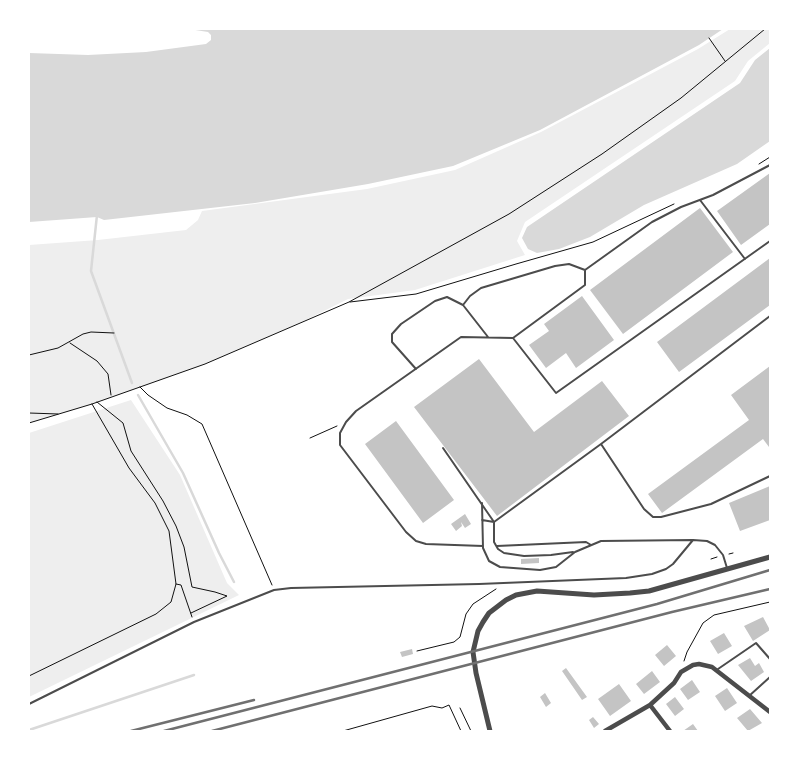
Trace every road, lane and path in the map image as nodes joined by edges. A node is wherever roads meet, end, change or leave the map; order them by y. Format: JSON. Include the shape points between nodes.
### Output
{"nodes":[{"id":1,"x":765,"y":29,"type":"edge"},
{"id":2,"x":709,"y":38,"type":"dead end"},
{"id":3,"x":725,"y":61,"type":"junction"},
{"id":4,"x":770,"y":157,"type":"edge"},
{"id":5,"x":758,"y":165,"type":"dead end"},
{"id":6,"x":770,"y":165,"type":"edge"},
{"id":7,"x":700,"y":200,"type":"junction"},
{"id":8,"x":673,"y":204,"type":"dead end"},
{"id":9,"x":770,"y":241,"type":"edge"},
{"id":10,"x":745,"y":259,"type":"junction"},
{"id":11,"x":584,"y":270,"type":"junction"},
{"id":12,"x":349,"y":302,"type":"junction"},
{"id":13,"x":463,"y":305,"type":"junction"},
{"id":14,"x":770,"y":316,"type":"edge"},
{"id":15,"x":114,"y":333,"type":"dead end"},
{"id":16,"x":488,"y":338,"type":"junction"},
{"id":17,"x":513,"y":338,"type":"junction"},
{"id":18,"x":69,"y":342,"type":"junction"},
{"id":19,"x":29,"y":355,"type":"edge"},
{"id":20,"x":416,"y":369,"type":"junction"},
{"id":21,"x":141,"y":386,"type":"junction"},
{"id":22,"x":112,"y":396,"type":"junction"},
{"id":23,"x":96,"y":402,"type":"junction"},
{"id":24,"x":92,"y":404,"type":"junction"},
{"id":25,"x":29,"y":413,"type":"edge"},
{"id":26,"x":59,"y":414,"type":"junction"},
{"id":27,"x":346,"y":422,"type":"junction"},
{"id":28,"x":29,"y":424,"type":"edge"},
{"id":29,"x":310,"y":438,"type":"dead end"},
{"id":30,"x":601,"y":444,"type":"junction"},
{"id":31,"x":442,"y":448,"type":"dead end"},
{"id":32,"x":770,"y":476,"type":"edge"},
{"id":33,"x":482,"y":504,"type":"junction"},
{"id":34,"x":482,"y":520,"type":"junction"},
{"id":35,"x":494,"y":522,"type":"junction"},
{"id":36,"x":693,"y":540,"type":"junction"},
{"id":37,"x":591,"y":545,"type":"junction"},
{"id":38,"x":483,"y":546,"type":"junction"},
{"id":39,"x":496,"y":546,"type":"junction"},
{"id":40,"x":575,"y":552,"type":"junction"},
{"id":41,"x":770,"y":556,"type":"edge"},
{"id":42,"x":728,"y":570,"type":"junction"},
{"id":43,"x":502,"y":583,"type":"junction"},
{"id":44,"x":176,"y":584,"type":"junction"},
{"id":45,"x":274,"y":590,"type":"junction"},
{"id":46,"x":770,"y":602,"type":"edge"},
{"id":47,"x":191,"y":613,"type":"junction"},
{"id":48,"x":194,"y":622,"type":"junction"},
{"id":49,"x":417,"y":651,"type":"dead end"},
{"id":50,"x":770,"y":659,"type":"edge"},
{"id":51,"x":716,"y":671,"type":"junction"},
{"id":52,"x":681,"y":672,"type":"junction"},
{"id":53,"x":29,"y":676,"type":"edge"},
{"id":54,"x":770,"y":677,"type":"edge"},
{"id":55,"x":749,"y":696,"type":"junction"},
{"id":56,"x":29,"y":704,"type":"edge"},
{"id":57,"x":650,"y":705,"type":"junction"},
{"id":58,"x":460,"y":708,"type":"dead end"},
{"id":59,"x":770,"y":712,"type":"edge"},
{"id":60,"x":343,"y":731,"type":"edge"},
{"id":61,"x":461,"y":731,"type":"edge"},
{"id":62,"x":471,"y":731,"type":"edge"},
{"id":63,"x":490,"y":731,"type":"edge"},
{"id":64,"x":605,"y":731,"type":"edge"},
{"id":65,"x":670,"y":731,"type":"edge"}],
"edges":[{"from":1,"to":3,"type":"path"},
{"from":2,"to":3,"type":"path"},
{"from":3,"to":12,"type":"path","via":[[681,98],[610,149],[518,209]]},
{"from":4,"to":5,"type":"path"},
{"from":6,"to":7,"type":"lane"},
{"from":7,"to":10,"type":"lane"},
{"from":7,"to":11,"type":"lane","via":[[652,222]]},
{"from":8,"to":12,"type":"path","via":[[594,242],[416,294]]},
{"from":9,"to":10,"type":"lane"},
{"from":10,"to":17,"type":"lane","via":[[556,393]]},
{"from":11,"to":13,"type":"lane","via":[[569,264],[555,266],[482,288]]},
{"from":11,"to":17,"type":"lane","via":[[586,285]]},
{"from":12,"to":21,"type":"path","via":[[205,364]]},
{"from":13,"to":16,"type":"lane"},
{"from":13,"to":20,"type":"lane","via":[[447,297],[435,301],[392,334],[392,342]]},
{"from":14,"to":30,"type":"lane"},
{"from":15,"to":18,"type":"path","via":[[91,332]]},
{"from":16,"to":17,"type":"lane"},
{"from":16,"to":20,"type":"lane","via":[[461,337]]},
{"from":18,"to":19,"type":"path"},
{"from":18,"to":22,"type":"path","via":[[98,361],[108,374]]},
{"from":20,"to":27,"type":"lane","via":[[356,411]]},
{"from":21,"to":22,"type":"path"},
{"from":21,"to":45,"type":"path","via":[[148,396],[167,408],[202,424]]},
{"from":22,"to":23,"type":"path"},
{"from":23,"to":24,"type":"path"},
{"from":23,"to":47,"type":"path","via":[[123,423],[131,451],[176,526],[192,587],[227,596]]},
{"from":24,"to":26,"type":"path"},
{"from":24,"to":44,"type":"path","via":[[129,468],[155,503],[169,531]]},
{"from":25,"to":26,"type":"path"},
{"from":26,"to":28,"type":"path"},
{"from":27,"to":29,"type":"path"},
{"from":27,"to":38,"type":"lane","via":[[340,434],[340,445],[411,537],[426,544]]},
{"from":30,"to":32,"type":"lane","via":[[644,509],[653,517],[661,518],[711,504]]},
{"from":30,"to":35,"type":"lane"},
{"from":31,"to":33,"type":"lane"},
{"from":33,"to":34,"type":"lane"},
{"from":33,"to":35,"type":"lane"},
{"from":34,"to":35,"type":"lane"},
{"from":34,"to":38,"type":"lane"},
{"from":35,"to":39,"type":"lane"},
{"from":36,"to":37,"type":"lane","via":[[602,541]]},
{"from":36,"to":42,"type":"lane","via":[[715,545]]},
{"from":36,"to":43,"type":"lane","via":[[673,564],[652,574]]},
{"from":37,"to":39,"type":"lane","via":[[586,542]]},
{"from":37,"to":40,"type":"lane"},
{"from":38,"to":40,"type":"lane","via":[[489,561],[515,569],[556,567]]},
{"from":39,"to":40,"type":"lane","via":[[504,553],[524,556]]},
{"from":41,"to":42,"type":"street"},
{"from":42,"to":63,"type":"street","via":[[630,594],[526,592],[497,606],[478,631],[473,652]]},
{"from":43,"to":45,"type":"lane"},
{"from":43,"to":49,"type":"path","via":[[469,609],[463,631],[454,642]]},
{"from":44,"to":47,"type":"path","via":[[181,585]]},
{"from":44,"to":53,"type":"path","via":[[171,602],[156,614]]},
{"from":45,"to":48,"type":"lane"},
{"from":46,"to":52,"type":"path","via":[[714,615],[703,622],[687,652]]},
{"from":47,"to":48,"type":"path"},
{"from":48,"to":56,"type":"lane"},
{"from":50,"to":51,"type":"lane","via":[[756,644]]},
{"from":51,"to":52,"type":"street","via":[[699,664]]},
{"from":51,"to":55,"type":"street"},
{"from":52,"to":57,"type":"street"},
{"from":54,"to":55,"type":"lane"},
{"from":55,"to":59,"type":"street"},
{"from":57,"to":64,"type":"street"},
{"from":57,"to":65,"type":"street"},
{"from":58,"to":62,"type":"path"},
{"from":60,"to":61,"type":"path","via":[[432,706],[442,708],[448,705]]}]}
